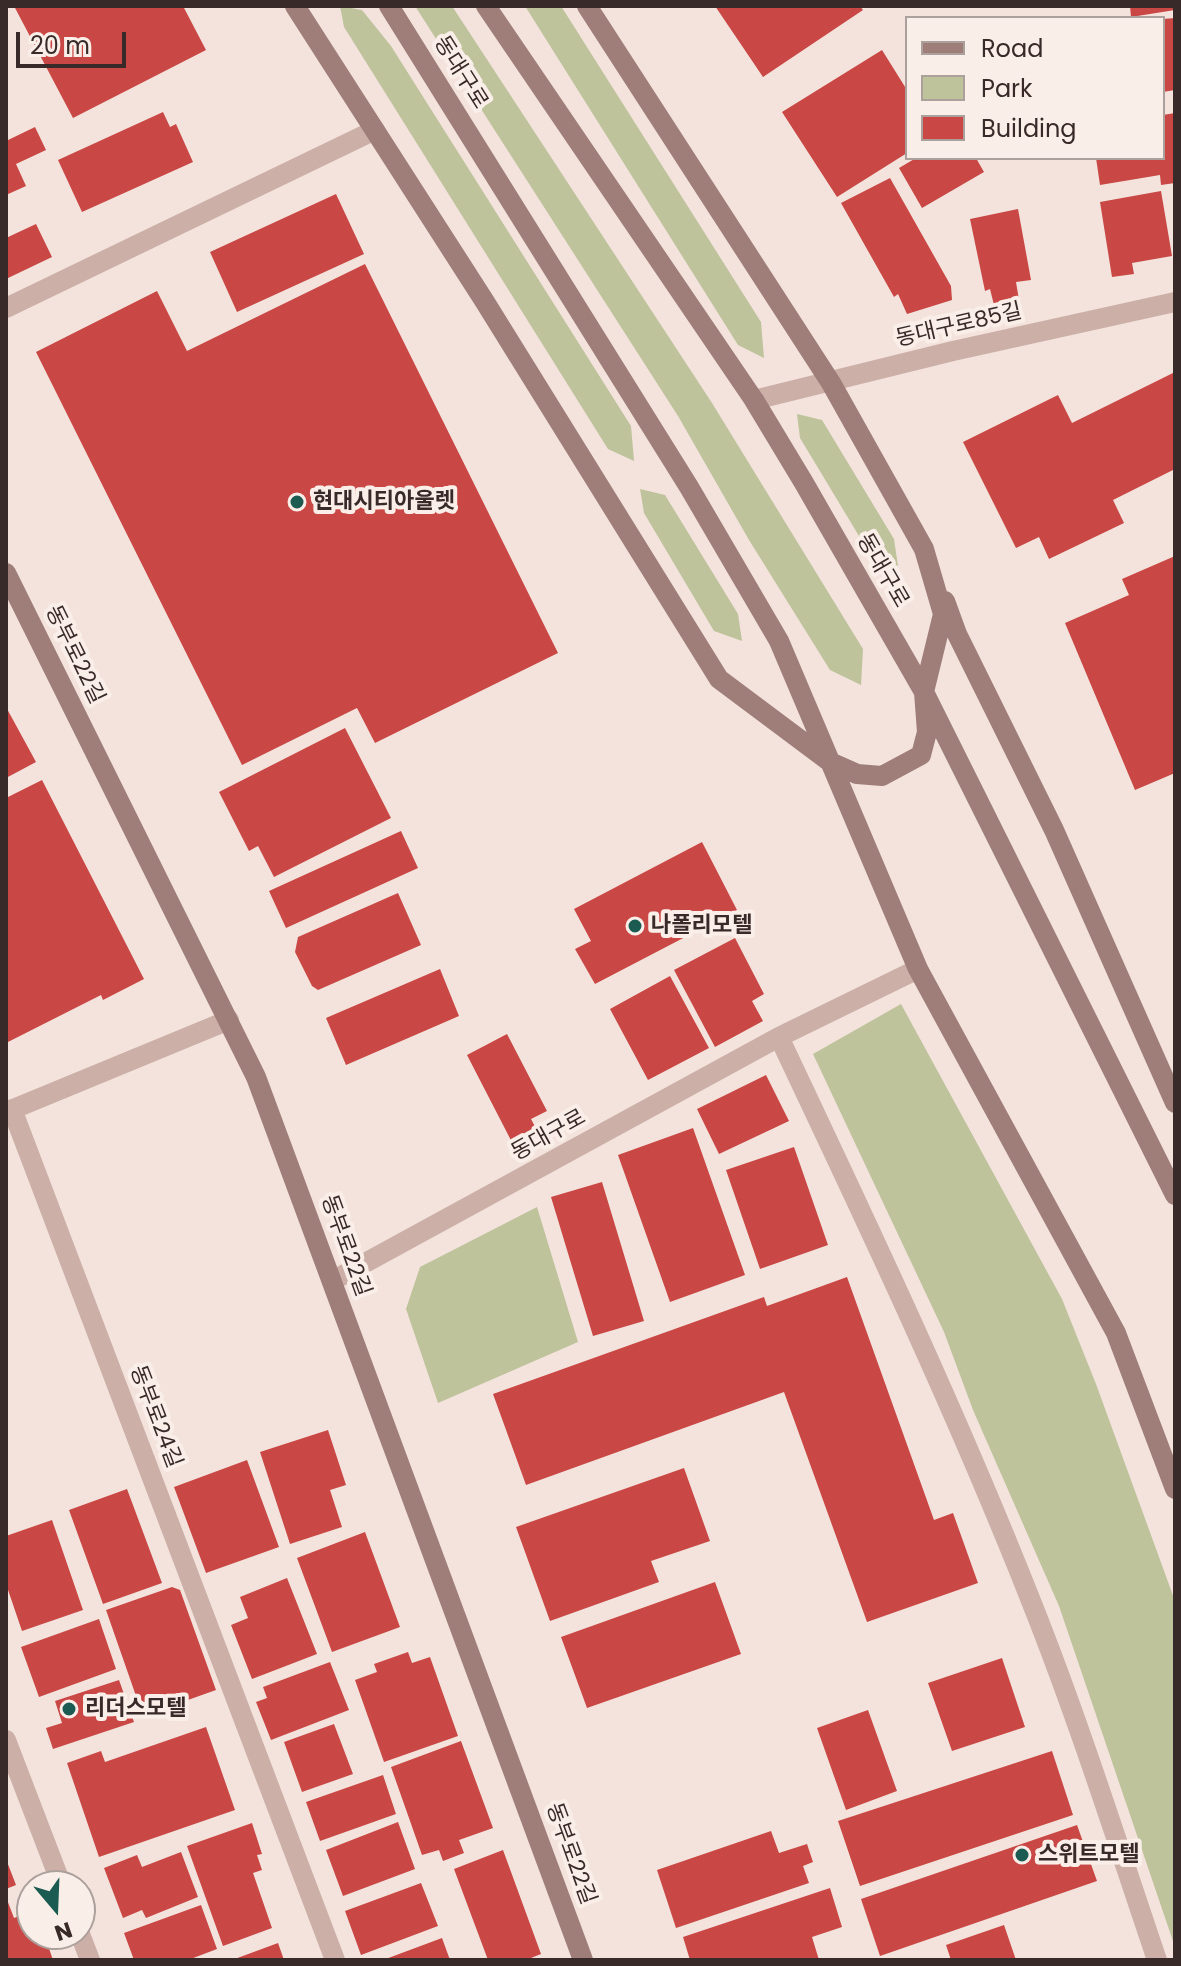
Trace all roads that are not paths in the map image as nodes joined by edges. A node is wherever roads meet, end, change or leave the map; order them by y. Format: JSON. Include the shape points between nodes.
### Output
{"nodes":[{"id":1,"x":295,"y":6,"type":"edge"},
{"id":2,"x":389,"y":6,"type":"edge"},
{"id":3,"x":486,"y":6,"type":"edge"},
{"id":4,"x":587,"y":6,"type":"edge"},
{"id":5,"x":375,"y":130,"type":"junction"},
{"id":6,"x":1175,"y":302,"type":"edge"},
{"id":7,"x":6,"y":308,"type":"edge"},
{"id":8,"x":831,"y":383,"type":"junction"},
{"id":9,"x":754,"y":400,"type":"junction"},
{"id":10,"x":924,"y":549,"type":"junction"},
{"id":11,"x":6,"y":573,"type":"edge"},
{"id":12,"x":924,"y":692,"type":"junction"},
{"id":13,"x":830,"y":762,"type":"junction"},
{"id":14,"x":918,"y":969,"type":"junction"},
{"id":15,"x":229,"y":1020,"type":"junction"},
{"id":16,"x":779,"y":1037,"type":"junction"},
{"id":17,"x":1175,"y":1103,"type":"edge"},
{"id":18,"x":9,"y":1111,"type":"edge"},
{"id":19,"x":1175,"y":1195,"type":"edge"},
{"id":20,"x":332,"y":1281,"type":"junction"},
{"id":21,"x":1175,"y":1489,"type":"edge"},
{"id":22,"x":6,"y":1740,"type":"edge"},
{"id":23,"x":56,"y":1870,"type":"edge"},
{"id":24,"x":335,"y":1960,"type":"edge"},
{"id":25,"x":583,"y":1960,"type":"edge"},
{"id":26,"x":1157,"y":1960,"type":"edge"}],
"edges":[{"from":1,"to":5,"type":"main road"},
{"from":2,"to":13,"type":"main road","name":"동대구로","via":[[779,641]]},
{"from":3,"to":9,"type":"main road","name":"동대구로"},
{"from":4,"to":8,"type":"main road"},
{"from":5,"to":7,"type":"street"},
{"from":5,"to":13,"type":"main road","via":[[719,679]]},
{"from":6,"to":8,"type":"street","name":"동대구로85길"},
{"from":8,"to":9,"type":"street","name":"동대구로85길"},
{"from":8,"to":10,"type":"main road"},
{"from":9,"to":12,"type":"main road","name":"동대구로"},
{"from":10,"to":12,"type":"main road","via":[[943,614]]},
{"from":10,"to":17,"type":"main road","via":[[957,634],[1054,830]]},
{"from":11,"to":15,"type":"main road","name":"동부로22길"},
{"from":12,"to":13,"type":"main road","via":[[927,732],[921,755],[882,776],[857,774]]},
{"from":12,"to":19,"type":"main road","name":"동대구로"},
{"from":13,"to":14,"type":"main road","name":"동대구로"},
{"from":14,"to":16,"type":"street","name":"동대구로"},
{"from":14,"to":21,"type":"main road","name":"동대구로","via":[[1116,1333]]},
{"from":15,"to":18,"type":"street","name":"동부로24길"},
{"from":15,"to":20,"type":"main road","name":"동부로22길","via":[[256,1077]]},
{"from":16,"to":20,"type":"street","name":"동대구로"},
{"from":16,"to":26,"type":"street","via":[[932,1364],[1033,1605]]},
{"from":18,"to":24,"type":"street","name":"동부로24길"},
{"from":20,"to":25,"type":"main road","name":"동부로22길"},
{"from":22,"to":23,"type":"street"}]}
